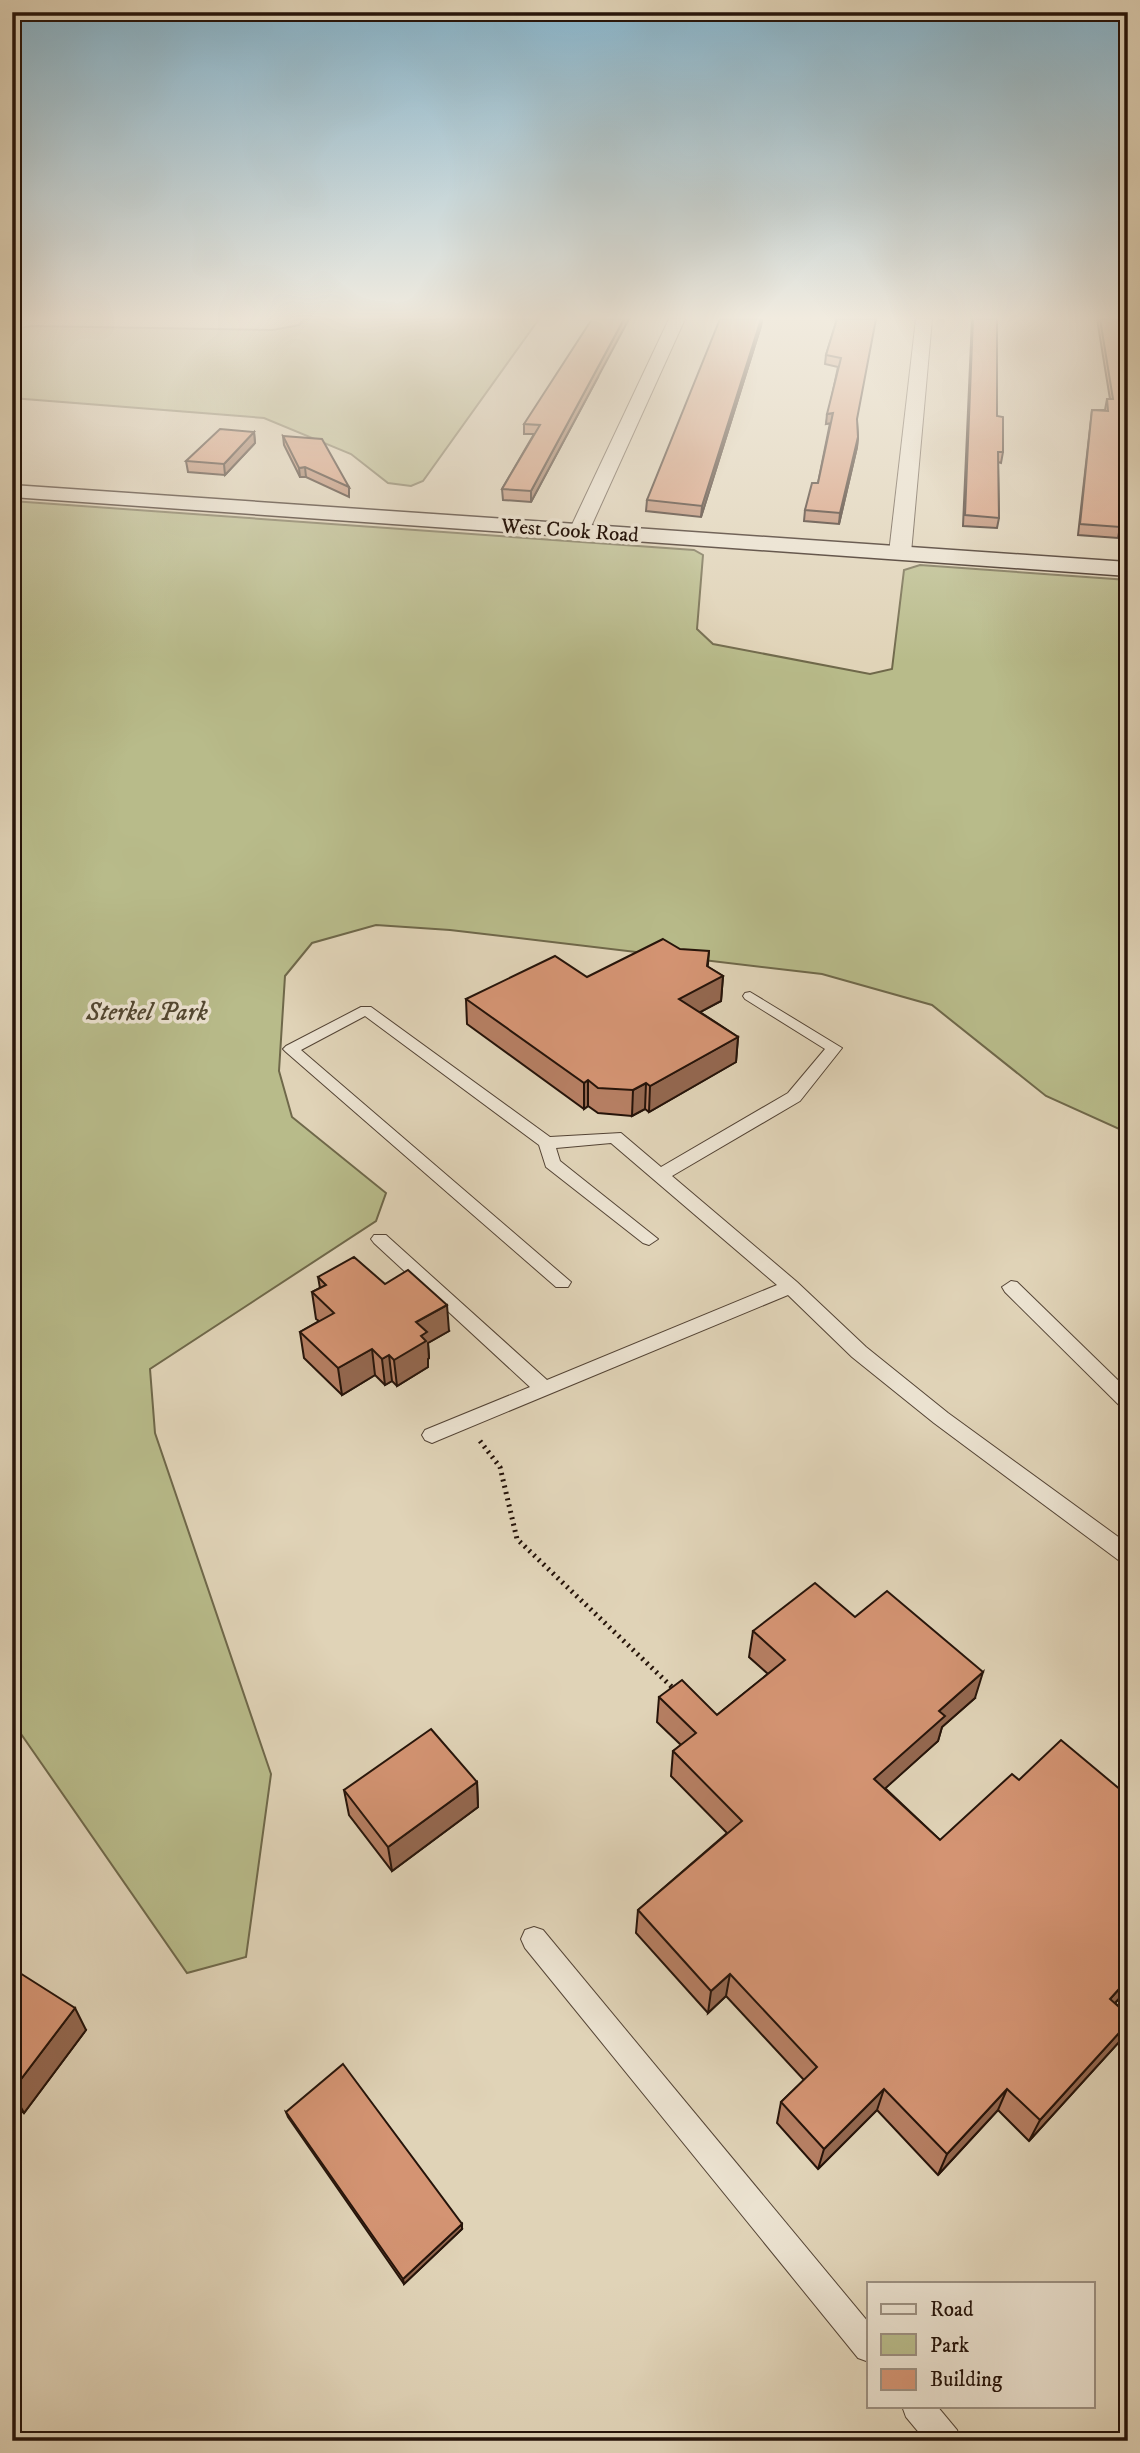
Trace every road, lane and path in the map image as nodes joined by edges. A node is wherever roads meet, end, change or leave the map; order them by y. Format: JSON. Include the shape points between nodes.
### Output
{"nodes":[{"id":1,"x":624,"y":433,"type":"edge"},
{"id":2,"x":912,"y":433,"type":"edge"},
{"id":3,"x":12,"y":491,"type":"edge"},
{"id":4,"x":579,"y":531,"type":"junction"},
{"id":5,"x":900,"y":553,"type":"junction"},
{"id":6,"x":1128,"y":569,"type":"edge"},
{"id":7,"x":750,"y":996,"type":"dead end"},
{"id":8,"x":547,"y":1143,"type":"junction"},
{"id":9,"x":661,"y":1175,"type":"junction"},
{"id":10,"x":380,"y":1239,"type":"dead end"},
{"id":11,"x":649,"y":1239,"type":"dead end"},
{"id":12,"x":562,"y":1282,"type":"dead end"},
{"id":13,"x":791,"y":1287,"type":"junction"},
{"id":14,"x":1012,"y":1287,"type":"dead end"},
{"id":15,"x":544,"y":1388,"type":"junction"},
{"id":16,"x":1128,"y":1402,"type":"edge"},
{"id":17,"x":464,"y":1422,"type":"junction"},
{"id":18,"x":432,"y":1435,"type":"dead end"},
{"id":19,"x":1128,"y":1556,"type":"edge"},
{"id":20,"x":675,"y":1691,"type":"edge"},
{"id":21,"x":534,"y":1939,"type":"dead end"},
{"id":22,"x":867,"y":2345,"type":"edge"},
{"id":23,"x":919,"y":2408,"type":"edge"},
{"id":24,"x":946,"y":2441,"type":"edge"}],
"edges":[{"from":1,"to":4,"type":"street"},
{"from":2,"to":5,"type":"street"},
{"from":3,"to":4,"type":"main road","name":"West Cook Road"},
{"from":4,"to":5,"type":"main road","name":"West Cook Road"},
{"from":5,"to":6,"type":"main road","name":"West Cook Road"},
{"from":7,"to":9,"type":"lane","via":[[834,1048],[794,1097]]},
{"from":8,"to":9,"type":"lane","via":[[615,1137]]},
{"from":8,"to":11,"type":"lane","via":[[552,1163]]},
{"from":8,"to":12,"type":"lane","via":[[366,1010],[291,1049]]},
{"from":9,"to":13,"type":"lane"},
{"from":10,"to":15,"type":"lane"},
{"from":13,"to":15,"type":"lane"},
{"from":13,"to":19,"type":"lane","via":[[859,1352],[941,1418]]},
{"from":14,"to":16,"type":"lane"},
{"from":15,"to":17,"type":"lane"},
{"from":17,"to":18,"type":"lane"},
{"from":17,"to":20,"type":"path","via":[[500,1467],[517,1539]]},
{"from":21,"to":22,"type":"lane"},
{"from":23,"to":24,"type":"lane"}]}
